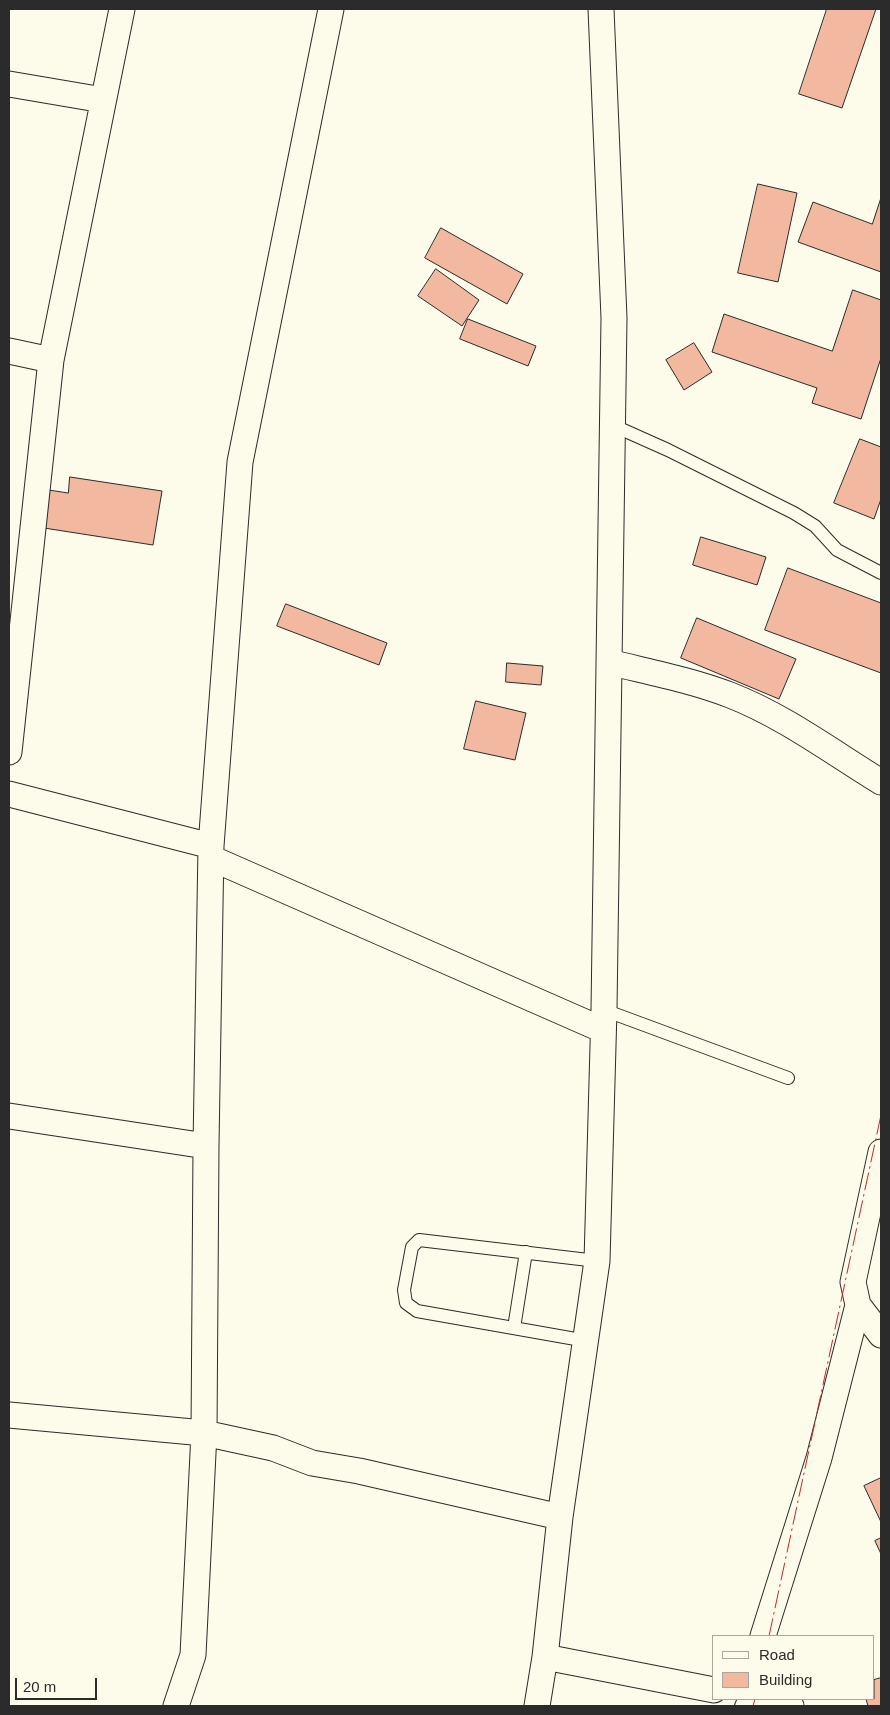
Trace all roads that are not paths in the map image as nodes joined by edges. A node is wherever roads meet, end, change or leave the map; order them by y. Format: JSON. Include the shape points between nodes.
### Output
{"nodes":[{"id":1,"x":122,"y":9,"type":"edge"},
{"id":2,"x":331,"y":9,"type":"edge"},
{"id":3,"x":601,"y":9,"type":"edge"},
{"id":4,"x":9,"y":84,"type":"edge"},
{"id":5,"x":103,"y":100,"type":"junction"},
{"id":6,"x":9,"y":350,"type":"edge"},
{"id":7,"x":51,"y":360,"type":"junction"},
{"id":8,"x":612,"y":425,"type":"junction"},
{"id":9,"x":881,"y":573,"type":"edge"},
{"id":10,"x":14,"y":648,"type":"edge"},
{"id":11,"x":609,"y":662,"type":"junction"},
{"id":12,"x":9,"y":752,"type":"edge"},
{"id":13,"x":881,"y":782,"type":"edge"},
{"id":14,"x":9,"y":794,"type":"edge"},
{"id":15,"x":211,"y":852,"type":"junction"},
{"id":16,"x":603,"y":1020,"type":"junction"},
{"id":17,"x":788,"y":1078,"type":"dead end"},
{"id":18,"x":9,"y":1116,"type":"edge"},
{"id":19,"x":206,"y":1146,"type":"junction"},
{"id":20,"x":881,"y":1152,"type":"edge"},
{"id":21,"x":526,"y":1252,"type":"junction"},
{"id":22,"x":597,"y":1261,"type":"junction"},
{"id":23,"x":858,"y":1304,"type":"junction"},
{"id":24,"x":514,"y":1328,"type":"junction"},
{"id":25,"x":881,"y":1334,"type":"edge"},
{"id":26,"x":587,"y":1341,"type":"junction"},
{"id":27,"x":9,"y":1415,"type":"edge"},
{"id":28,"x":204,"y":1434,"type":"junction"},
{"id":29,"x":560,"y":1517,"type":"junction"},
{"id":30,"x":763,"y":1635,"type":"edge"},
{"id":31,"x":545,"y":1657,"type":"junction"},
{"id":32,"x":712,"y":1690,"type":"edge"},
{"id":33,"x":762,"y":1700,"type":"edge"},
{"id":34,"x":176,"y":1706,"type":"edge"},
{"id":35,"x":537,"y":1706,"type":"edge"},
{"id":36,"x":791,"y":1706,"type":"edge"}],
"edges":[{"from":1,"to":5,"type":"street"},
{"from":2,"to":15,"type":"street","via":[[240,462]]},
{"from":3,"to":8,"type":"street","via":[[614,318]]},
{"from":4,"to":5,"type":"street"},
{"from":5,"to":7,"type":"street"},
{"from":6,"to":7,"type":"street"},
{"from":7,"to":10,"type":"street"},
{"from":8,"to":9,"type":"lane","via":[[794,512],[815,526],[837,550]]},
{"from":8,"to":11,"type":"street"},
{"from":10,"to":12,"type":"street"},
{"from":11,"to":13,"type":"street","via":[[730,695],[776,716]]},
{"from":11,"to":16,"type":"street"},
{"from":14,"to":15,"type":"street"},
{"from":15,"to":16,"type":"street"},
{"from":15,"to":19,"type":"street"},
{"from":16,"to":17,"type":"lane"},
{"from":16,"to":22,"type":"street"},
{"from":18,"to":19,"type":"street"},
{"from":19,"to":28,"type":"street"},
{"from":20,"to":23,"type":"street","via":[[853,1282]]},
{"from":21,"to":22,"type":"lane"},
{"from":21,"to":24,"type":"lane"},
{"from":21,"to":24,"type":"lane","via":[[420,1240],[412,1247],[404,1290],[406,1303],[417,1310]]},
{"from":22,"to":26,"type":"street"},
{"from":23,"to":25,"type":"street"},
{"from":23,"to":30,"type":"street","via":[[818,1458]]},
{"from":24,"to":26,"type":"lane"},
{"from":26,"to":29,"type":"street"},
{"from":27,"to":28,"type":"street"},
{"from":28,"to":29,"type":"street","via":[[273,1448],[312,1463]]},
{"from":28,"to":34,"type":"street","via":[[193,1655]]},
{"from":29,"to":31,"type":"street"},
{"from":31,"to":32,"type":"street"},
{"from":31,"to":35,"type":"street"},
{"from":33,"to":36,"type":"street"}]}
